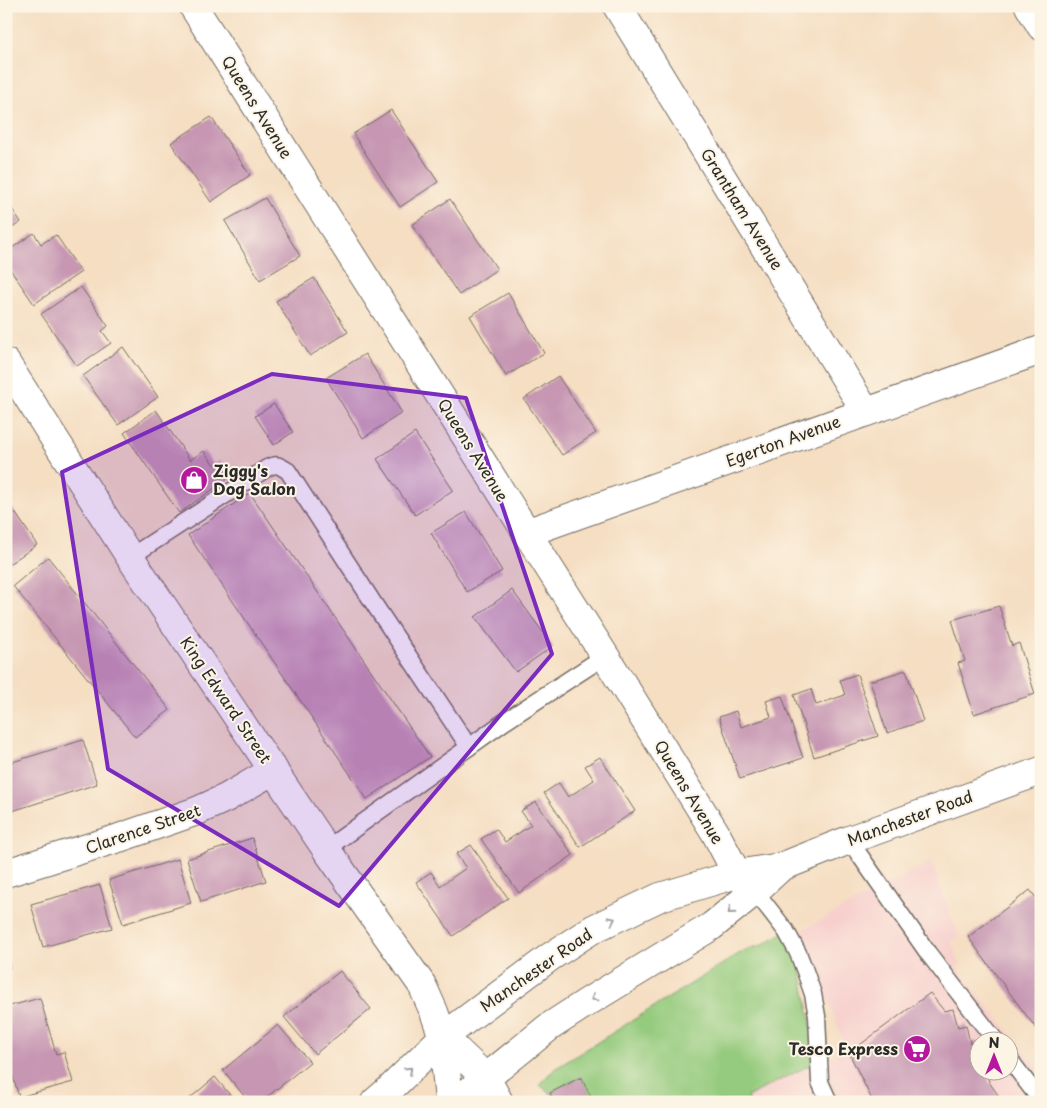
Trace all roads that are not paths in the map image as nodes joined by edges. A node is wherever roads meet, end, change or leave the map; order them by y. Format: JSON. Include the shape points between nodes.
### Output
{"nodes":[{"id":1,"x":193,"y":6,"type":"edge"},
{"id":2,"x":617,"y":6,"type":"edge"},
{"id":3,"x":1029,"y":6,"type":"edge"},
{"id":4,"x":1041,"y":26,"type":"edge"},
{"id":5,"x":1041,"y":350,"type":"edge"},
{"id":6,"x":6,"y":363,"type":"edge"},
{"id":7,"x":866,"y":412,"type":"junction"},
{"id":8,"x":526,"y":533,"type":"junction"},
{"id":9,"x":130,"y":557,"type":"junction"},
{"id":10,"x":605,"y":656,"type":"junction"},
{"id":11,"x":470,"y":747,"type":"junction"},
{"id":12,"x":274,"y":770,"type":"junction"},
{"id":13,"x":1041,"y":771,"type":"edge"},
{"id":14,"x":849,"y":840,"type":"junction"},
{"id":15,"x":326,"y":849,"type":"junction"},
{"id":16,"x":6,"y":873,"type":"edge"},
{"id":17,"x":746,"y":883,"type":"junction"},
{"id":18,"x":987,"y":1030,"type":"edge"},
{"id":19,"x":443,"y":1037,"type":"junction"},
{"id":20,"x":1020,"y":1073,"type":"edge"},
{"id":21,"x":486,"y":1078,"type":"junction"},
{"id":22,"x":1041,"y":1101,"type":"edge"},
{"id":23,"x":375,"y":1102,"type":"edge"},
{"id":24,"x":449,"y":1102,"type":"edge"},
{"id":25,"x":456,"y":1102,"type":"edge"},
{"id":26,"x":499,"y":1102,"type":"edge"},
{"id":27,"x":829,"y":1102,"type":"edge"}],
"edges":[{"from":1,"to":8,"type":"street","name":"Queens Avenue"},
{"from":2,"to":7,"type":"street","name":"Grantham Avenue"},
{"from":3,"to":4,"type":"street"},
{"from":5,"to":7,"type":"street","name":"Egerton Avenue"},
{"from":6,"to":9,"type":"street","name":"King Edward Street"},
{"from":7,"to":8,"type":"street","name":"Egerton Avenue"},
{"from":8,"to":10,"type":"street","name":"Queens Avenue"},
{"from":9,"to":11,"type":"lane","via":[[266,468],[275,464],[282,466]]},
{"from":9,"to":12,"type":"street","name":"King Edward Street"},
{"from":10,"to":11,"type":"lane"},
{"from":10,"to":17,"type":"street","name":"Queens Avenue"},
{"from":11,"to":15,"type":"lane"},
{"from":12,"to":15,"type":"street","name":"King Edward Street"},
{"from":12,"to":16,"type":"street","name":"Clarence Street","via":[[242,790],[197,811]]},
{"from":13,"to":14,"type":"street","name":"Manchester Road"},
{"from":14,"to":17,"type":"street","name":"Manchester Road"},
{"from":14,"to":18,"type":"lane","via":[[928,953]]},
{"from":15,"to":19,"type":"street","name":"King Edward Street","via":[[422,985]]},
{"from":19,"to":17,"type":"street","name":"Manchester Road","one_way":true,"via":[[592,929],[660,897]]},
{"from":17,"to":21,"type":"street","name":"Manchester Road","one_way":true,"via":[[712,926],[550,1027]]},
{"from":17,"to":27,"type":"lane","via":[[786,931],[805,971],[817,1016],[820,1082]]},
{"from":19,"to":21,"type":"street"},
{"from":23,"to":19,"type":"street","name":"Manchester Road","one_way":true},
{"from":19,"to":24,"type":"street"},
{"from":20,"to":22,"type":"lane"},
{"from":21,"to":25,"type":"street","name":"Manchester Road"},
{"from":21,"to":26,"type":"street"}]}
